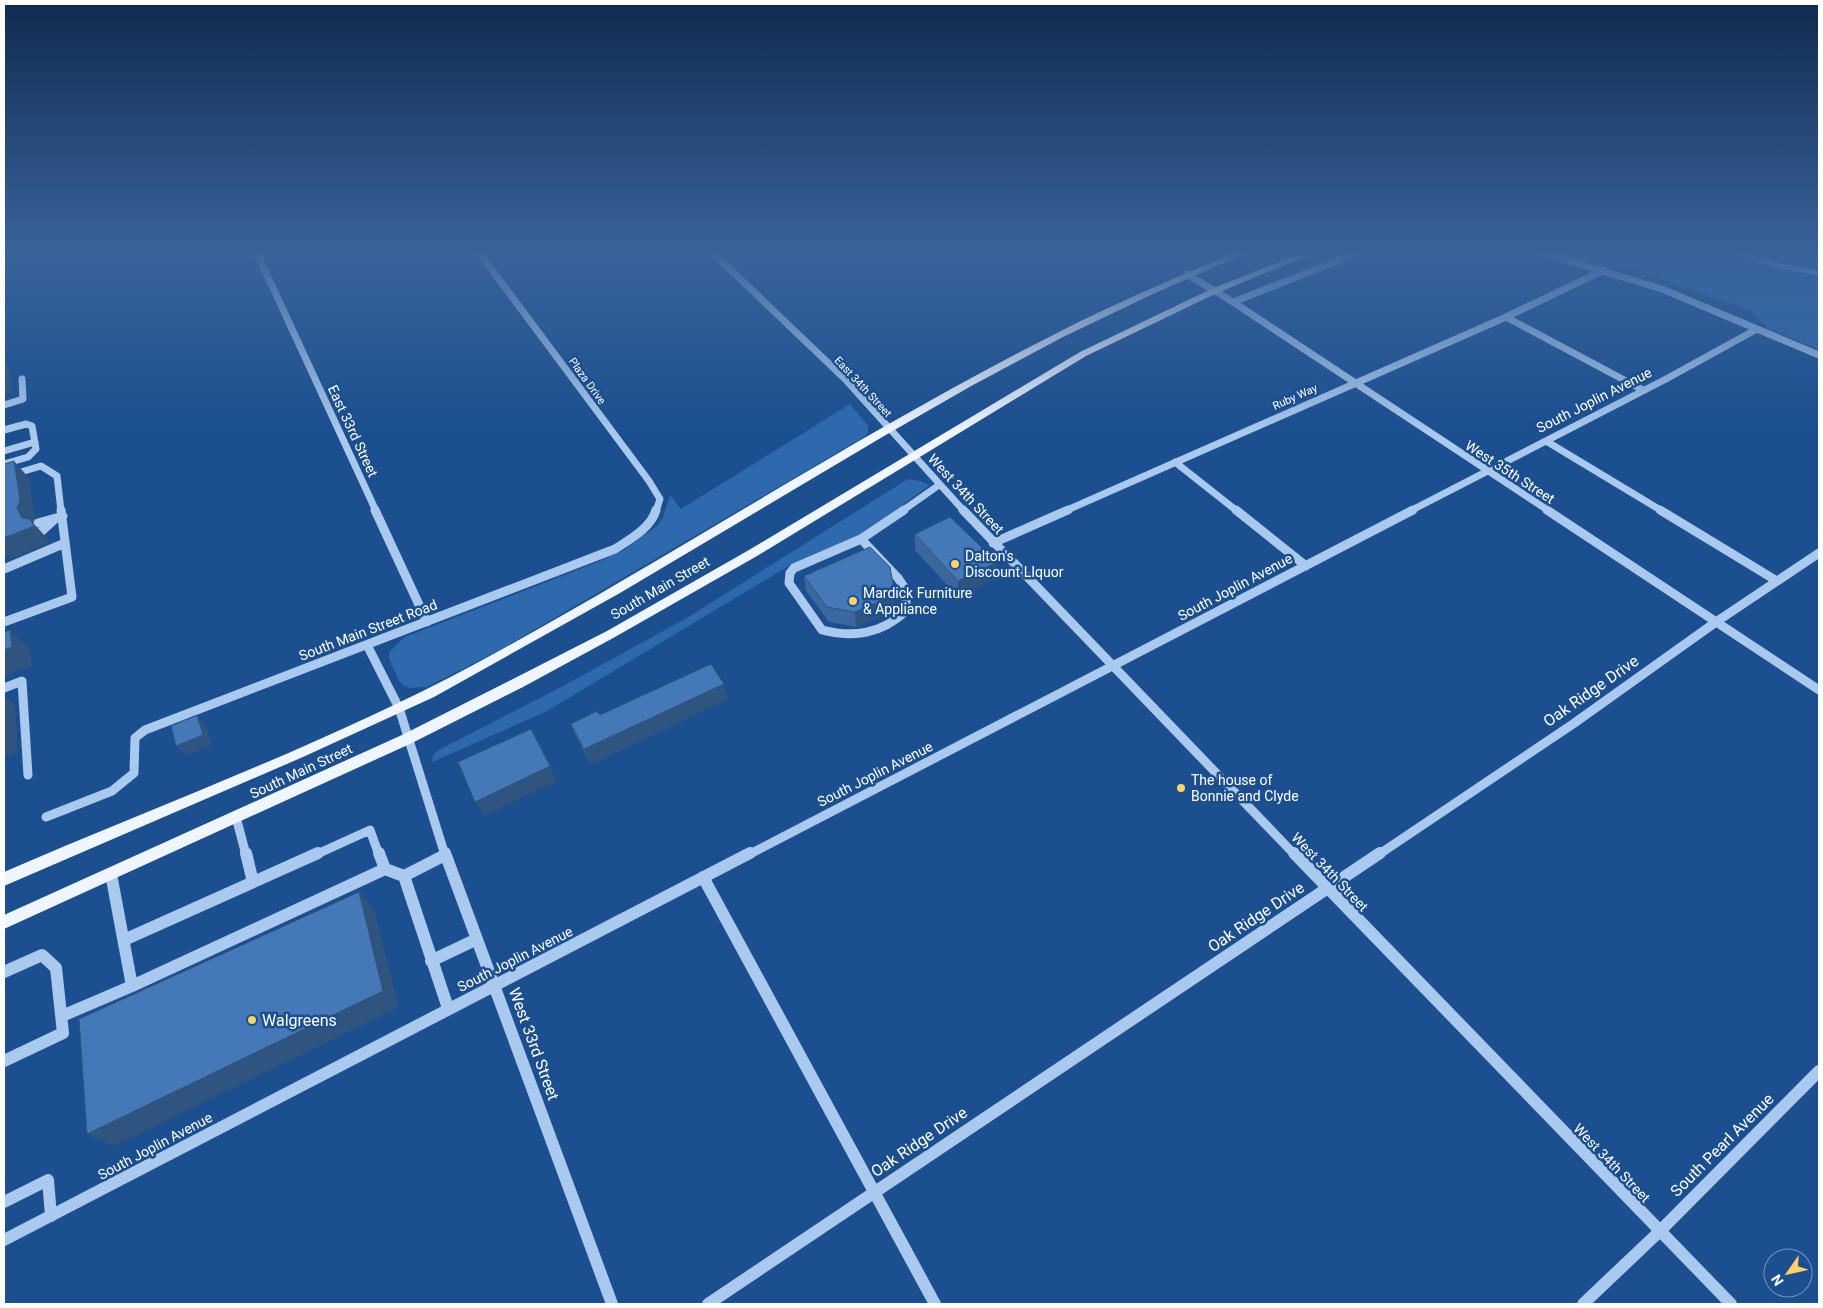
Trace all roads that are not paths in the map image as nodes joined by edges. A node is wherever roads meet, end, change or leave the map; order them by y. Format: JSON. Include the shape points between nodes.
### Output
{"nodes":[{"id":1,"x":284,"y":312,"type":"edge"},
{"id":2,"x":523,"y":312,"type":"edge"},
{"id":3,"x":775,"y":312,"type":"edge"},
{"id":4,"x":1107,"y":312,"type":"edge"},
{"id":5,"x":1170,"y":312,"type":"edge"},
{"id":6,"x":1248,"y":312,"type":"edge"},
{"id":7,"x":1514,"y":312,"type":"edge"},
{"id":8,"x":1718,"y":312,"type":"edge"},
{"id":9,"x":1506,"y":316,"type":"junction"},
{"id":10,"x":1757,"y":328,"type":"junction"},
{"id":11,"x":1819,"y":354,"type":"edge"},
{"id":12,"x":22,"y":379,"type":"dead end"},
{"id":13,"x":1354,"y":383,"type":"junction"},
{"id":14,"x":1644,"y":390,"type":"junction"},
{"id":15,"x":4,"y":405,"type":"edge"},
{"id":16,"x":887,"y":428,"type":"junction"},
{"id":17,"x":4,"y":432,"type":"edge"},
{"id":18,"x":1546,"y":441,"type":"junction"},
{"id":19,"x":34,"y":442,"type":"junction"},
{"id":20,"x":625,"y":450,"type":"joint"},
{"id":21,"x":4,"y":451,"type":"edge"},
{"id":22,"x":913,"y":456,"type":"junction"},
{"id":23,"x":1175,"y":462,"type":"junction"},
{"id":24,"x":4,"y":464,"type":"edge"},
{"id":25,"x":1486,"y":471,"type":"junction"},
{"id":26,"x":4,"y":477,"type":"edge"},
{"id":27,"x":939,"y":486,"type":"junction"},
{"id":28,"x":63,"y":516,"type":"junction"},
{"id":29,"x":54,"y":520,"type":"joint"},
{"id":30,"x":40,"y":527,"type":"dead end"},
{"id":31,"x":861,"y":539,"type":"junction"},
{"id":32,"x":993,"y":542,"type":"junction"},
{"id":33,"x":65,"y":543,"type":"junction"},
{"id":34,"x":1819,"y":552,"type":"edge"},
{"id":35,"x":1306,"y":566,"type":"junction"},
{"id":36,"x":4,"y":569,"type":"edge"},
{"id":37,"x":1778,"y":581,"type":"junction"},
{"id":38,"x":4,"y":622,"type":"edge"},
{"id":39,"x":427,"y":622,"type":"junction"},
{"id":40,"x":1716,"y":622,"type":"junction"},
{"id":41,"x":367,"y":645,"type":"junction"},
{"id":42,"x":1113,"y":667,"type":"junction"},
{"id":43,"x":4,"y":688,"type":"edge"},
{"id":44,"x":1819,"y":690,"type":"edge"},
{"id":45,"x":399,"y":708,"type":"junction"},
{"id":46,"x":407,"y":739,"type":"junction"},
{"id":47,"x":28,"y":775,"type":"dead end"},
{"id":48,"x":46,"y":817,"type":"dead end"},
{"id":49,"x":236,"y":817,"type":"junction"},
{"id":50,"x":445,"y":856,"type":"junction"},
{"id":51,"x":385,"y":869,"type":"junction"},
{"id":52,"x":111,"y":874,"type":"junction"},
{"id":53,"x":404,"y":876,"type":"junction"},
{"id":54,"x":703,"y":878,"type":"junction"},
{"id":55,"x":4,"y":879,"type":"edge"},
{"id":56,"x":252,"y":882,"type":"junction"},
{"id":57,"x":1327,"y":890,"type":"junction"},
{"id":58,"x":4,"y":922,"type":"edge"},
{"id":59,"x":477,"y":939,"type":"junction"},
{"id":60,"x":124,"y":940,"type":"junction"},
{"id":61,"x":431,"y":961,"type":"junction"},
{"id":62,"x":4,"y":972,"type":"edge"},
{"id":63,"x":494,"y":984,"type":"junction"},
{"id":64,"x":132,"y":986,"type":"junction"},
{"id":65,"x":448,"y":1008,"type":"junction"},
{"id":66,"x":62,"y":1016,"type":"junction"},
{"id":67,"x":4,"y":1062,"type":"edge"},
{"id":68,"x":1819,"y":1071,"type":"edge"},
{"id":69,"x":872,"y":1192,"type":"junction"},
{"id":70,"x":4,"y":1202,"type":"edge"},
{"id":71,"x":51,"y":1216,"type":"junction"},
{"id":72,"x":1660,"y":1231,"type":"junction"},
{"id":73,"x":4,"y":1240,"type":"edge"},
{"id":74,"x":612,"y":1304,"type":"edge"},
{"id":75,"x":708,"y":1304,"type":"edge"},
{"id":76,"x":935,"y":1304,"type":"edge"},
{"id":77,"x":1583,"y":1304,"type":"edge"},
{"id":78,"x":1731,"y":1304,"type":"edge"}],
"edges":[{"from":1,"to":39,"type":"street","name":"East 33rd Street"},
{"from":2,"to":20,"type":"street","name":"Plaza Drive"},
{"from":3,"to":16,"type":"street","name":"East 34th Street","via":[[845,379]]},
{"from":4,"to":16,"type":"main road","name":"South Main Street","via":[[1044,342]]},
{"from":5,"to":22,"type":"main road","name":"South Main Street","via":[[1083,354]]},
{"from":6,"to":13,"type":"street","name":"West 35th Street"},
{"from":7,"to":9,"type":"street","name":"Ruby Way"},
{"from":8,"to":10,"type":"street"},
{"from":9,"to":13,"type":"street","name":"Ruby Way"},
{"from":9,"to":14,"type":"street"},
{"from":10,"to":11,"type":"street"},
{"from":10,"to":14,"type":"street","name":"South Joplin Avenue"},
{"from":12,"to":15,"type":"street","via":[[23,399]]},
{"from":13,"to":23,"type":"street","name":"Ruby Way"},
{"from":13,"to":25,"type":"street","name":"West 35th Street"},
{"from":14,"to":18,"type":"street","name":"South Joplin Avenue"},
{"from":16,"to":22,"type":"street","name":"East 34th Street"},
{"from":16,"to":45,"type":"main road","name":"South Main Street","via":[[528,640]]},
{"from":17,"to":19,"type":"street","via":[[26,424],[32,426]]},
{"from":18,"to":25,"type":"street","name":"South Joplin Avenue"},
{"from":18,"to":37,"type":"street"},
{"from":19,"to":21,"type":"street"},
{"from":19,"to":24,"type":"street","via":[[36,449],[28,457]]},
{"from":20,"to":39,"type":"street","name":"South Main Street Road","via":[[660,499],[654,518],[637,534],[615,549]]},
{"from":22,"to":27,"type":"street","name":"West 34th Street"},
{"from":22,"to":46,"type":"main road","name":"South Main Street","via":[[612,634]]},
{"from":23,"to":32,"type":"street","name":"Ruby Way"},
{"from":23,"to":35,"type":"street"},
{"from":25,"to":35,"type":"street","name":"South Joplin Avenue"},
{"from":25,"to":40,"type":"street","name":"West 35th Street"},
{"from":26,"to":28,"type":"lane","via":[[41,466],[57,476]]},
{"from":27,"to":31,"type":"street"},
{"from":27,"to":32,"type":"street","name":"West 34th Street"},
{"from":28,"to":29,"type":"lane"},
{"from":28,"to":33,"type":"lane"},
{"from":29,"to":30,"type":"street"},
{"from":31,"to":31,"type":"street","via":[[794,568],[790,573],[789,583],[822,630],[851,637],[865,634],[897,620],[906,611],[906,590]]},
{"from":32,"to":42,"type":"street","name":"West 34th Street"},
{"from":33,"to":36,"type":"street"},
{"from":33,"to":38,"type":"street","via":[[72,597]]},
{"from":34,"to":37,"type":"street","name":"Oak Ridge Drive"},
{"from":35,"to":42,"type":"street","name":"South Joplin Avenue"},
{"from":37,"to":40,"type":"street","name":"Oak Ridge Drive"},
{"from":39,"to":41,"type":"street","name":"South Main Street Road"},
{"from":40,"to":44,"type":"street","name":"West 35th Street"},
{"from":40,"to":57,"type":"street","name":"Oak Ridge Drive","via":[[1573,724]]},
{"from":41,"to":45,"type":"street"},
{"from":41,"to":48,"type":"street","name":"South Main Street Road","via":[[145,730],[136,738],[134,773],[112,790]]},
{"from":42,"to":54,"type":"street","name":"South Joplin Avenue"},
{"from":42,"to":57,"type":"street","name":"West 34th Street"},
{"from":43,"to":47,"type":"street","via":[[22,681]]},
{"from":45,"to":46,"type":"street"},
{"from":45,"to":55,"type":"main road","name":"South Main Street"},
{"from":46,"to":49,"type":"main road","name":"South Main Street"},
{"from":46,"to":50,"type":"street","name":"West 33rd Street"},
{"from":49,"to":52,"type":"main road","name":"South Main Street"},
{"from":49,"to":56,"type":"street"},
{"from":50,"to":53,"type":"street"},
{"from":50,"to":59,"type":"street","name":"West 33rd Street"},
{"from":51,"to":53,"type":"street"},
{"from":51,"to":56,"type":"street","via":[[370,830]]},
{"from":51,"to":64,"type":"street"},
{"from":52,"to":58,"type":"main road","name":"South Main Street"},
{"from":52,"to":60,"type":"street"},
{"from":53,"to":61,"type":"street"},
{"from":54,"to":63,"type":"street","name":"South Joplin Avenue"},
{"from":54,"to":69,"type":"street"},
{"from":56,"to":60,"type":"street"},
{"from":57,"to":69,"type":"street","name":"Oak Ridge Drive"},
{"from":57,"to":72,"type":"street","name":"West 34th Street"},
{"from":59,"to":61,"type":"street"},
{"from":59,"to":63,"type":"street","name":"West 33rd Street"},
{"from":60,"to":64,"type":"street"},
{"from":61,"to":65,"type":"street"},
{"from":62,"to":66,"type":"street","via":[[42,955],[56,968]]},
{"from":63,"to":65,"type":"street","name":"South Joplin Avenue"},
{"from":63,"to":74,"type":"street","name":"West 33rd Street"},
{"from":64,"to":66,"type":"street"},
{"from":65,"to":71,"type":"street","name":"South Joplin Avenue"},
{"from":66,"to":67,"type":"street","via":[[63,1033]]},
{"from":68,"to":72,"type":"street","name":"South Pearl Avenue"},
{"from":69,"to":75,"type":"street","name":"Oak Ridge Drive"},
{"from":69,"to":76,"type":"street"},
{"from":70,"to":71,"type":"street","via":[[48,1180]]},
{"from":71,"to":73,"type":"street","name":"South Joplin Avenue"},
{"from":72,"to":77,"type":"street","name":"South Pearl Avenue"},
{"from":72,"to":78,"type":"street","name":"West 34th Street"}]}
